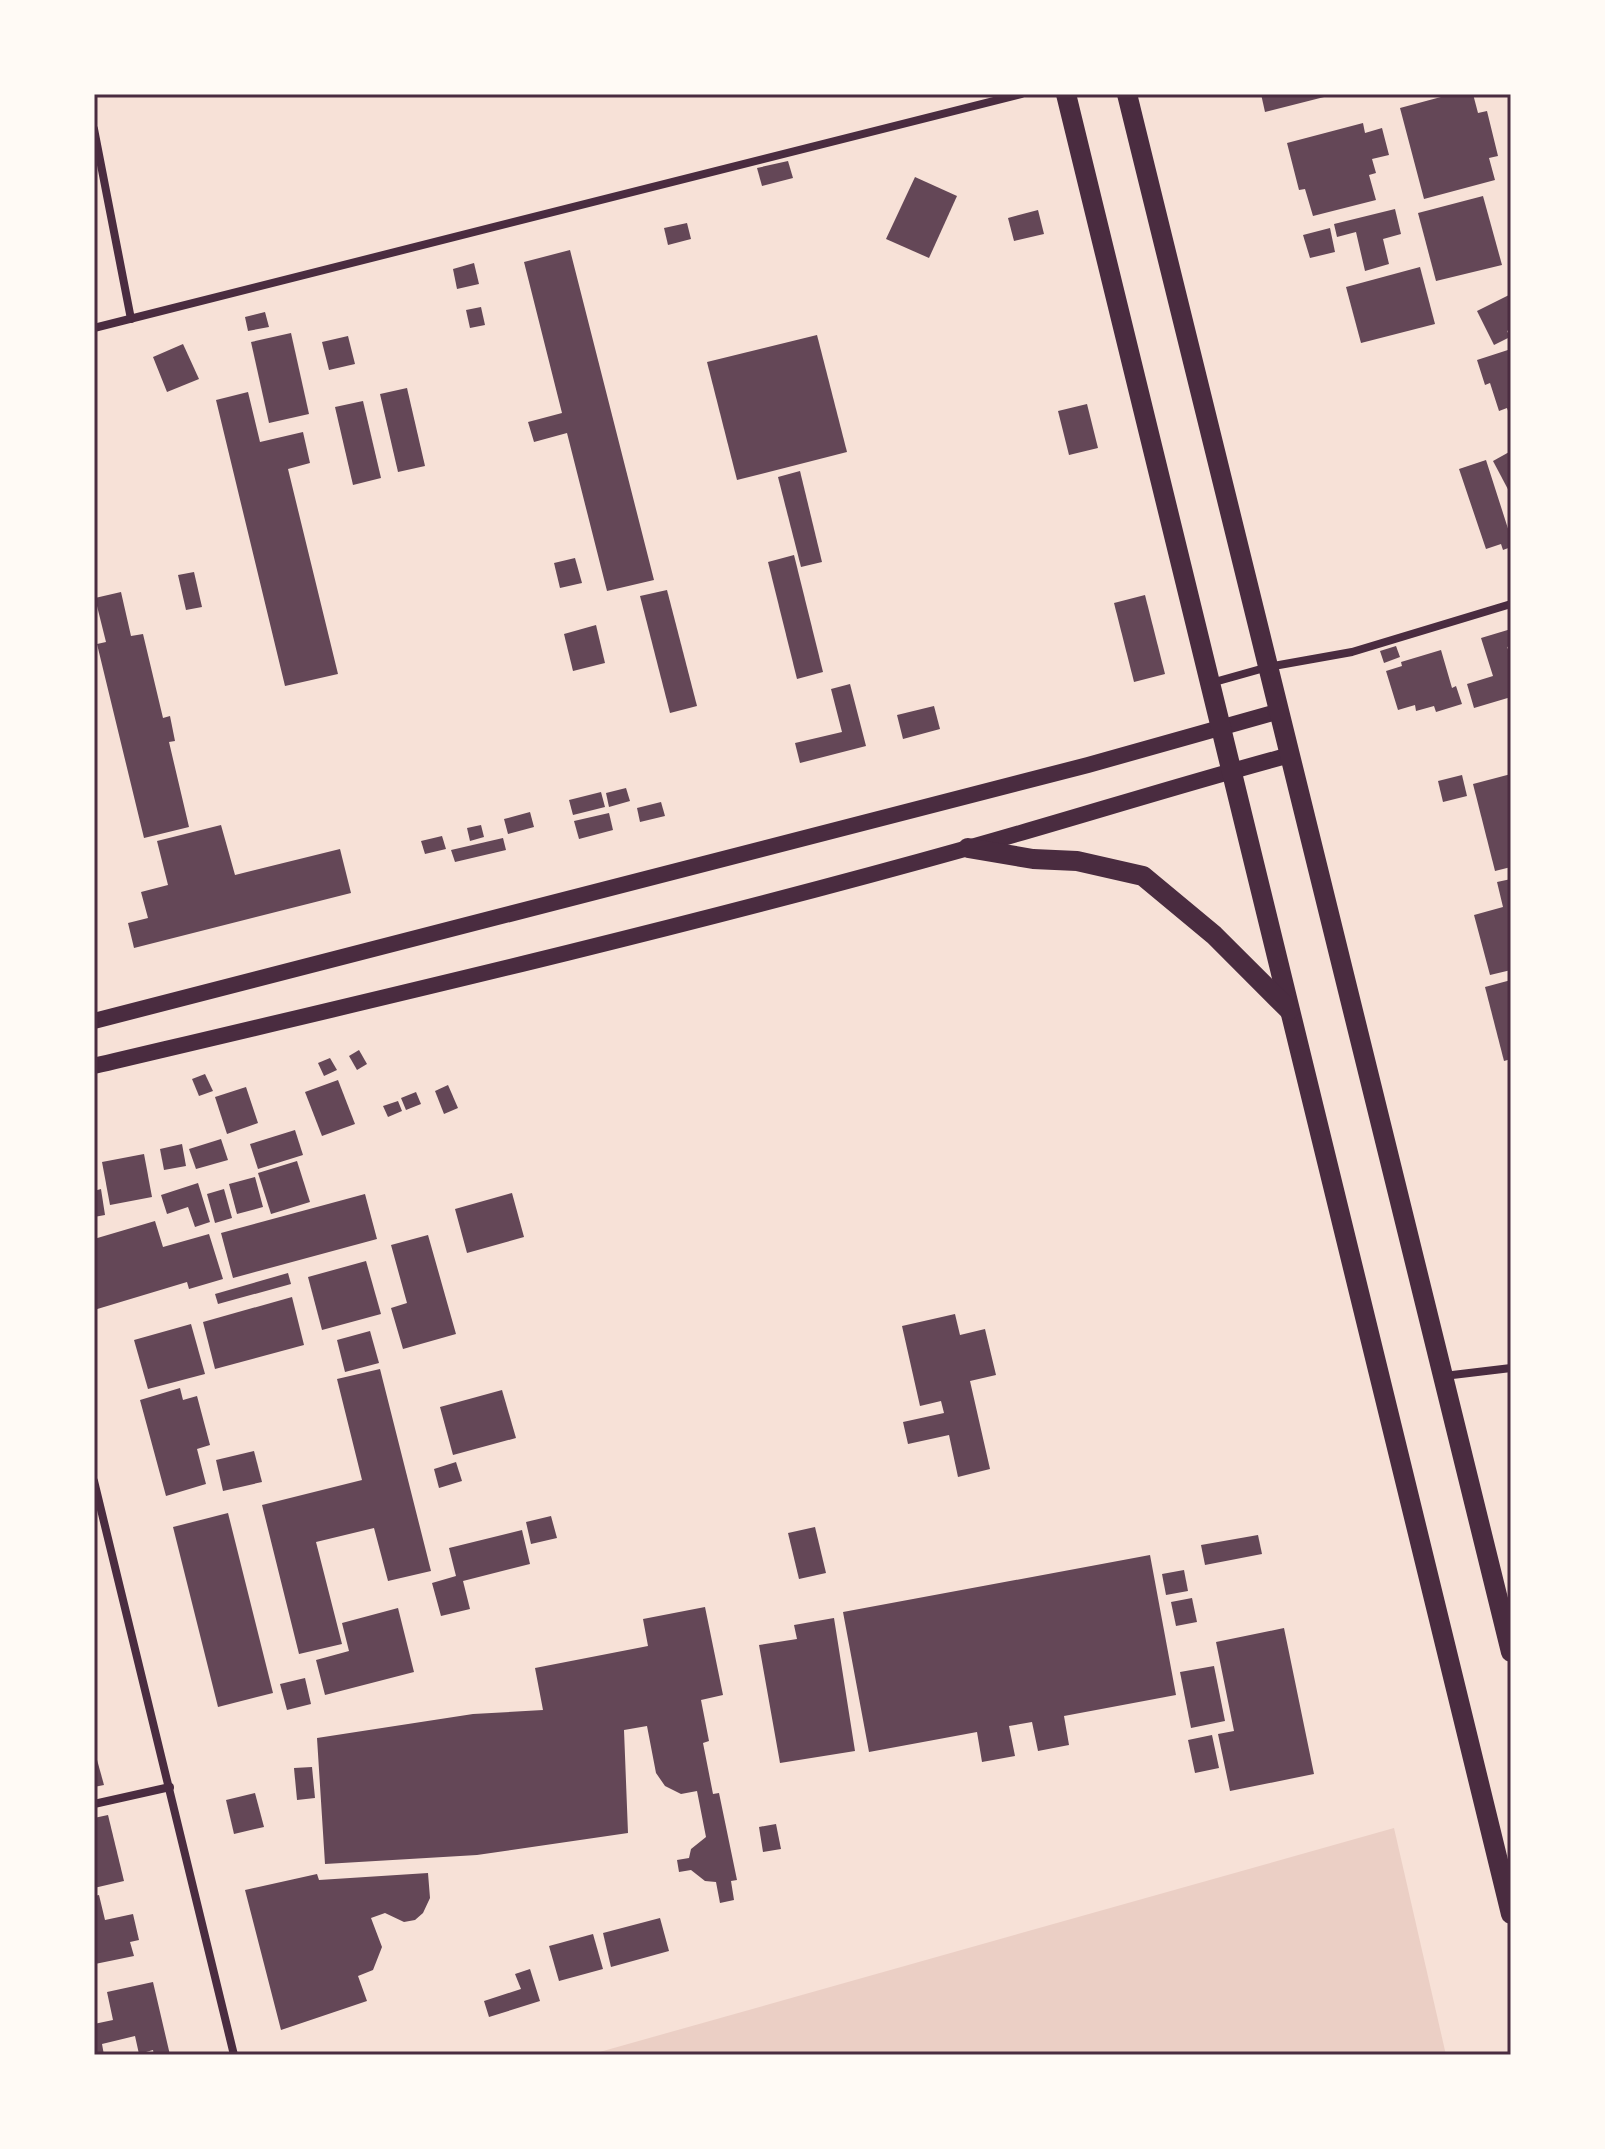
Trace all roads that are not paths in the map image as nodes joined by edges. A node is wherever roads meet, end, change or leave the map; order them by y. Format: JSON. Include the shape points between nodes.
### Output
{"nodes":[{"id":1,"x":1021,"y":94,"type":"edge"},
{"id":2,"x":1066,"y":94,"type":"edge"},
{"id":3,"x":1127,"y":94,"type":"edge"},
{"id":4,"x":94,"y":129,"type":"edge"},
{"id":5,"x":131,"y":319,"type":"junction"},
{"id":6,"x":94,"y":328,"type":"edge"},
{"id":7,"x":1511,"y":604,"type":"edge"},
{"id":8,"x":1268,"y":667,"type":"junction"},
{"id":9,"x":1210,"y":683,"type":"junction"},
{"id":10,"x":1280,"y":711,"type":"junction"},
{"id":11,"x":1221,"y":727,"type":"junction"},
{"id":12,"x":1290,"y":755,"type":"junction"},
{"id":13,"x":1232,"y":770,"type":"junction"},
{"id":14,"x":968,"y":848,"type":"junction"},
{"id":15,"x":1290,"y":1012,"type":"junction"},
{"id":16,"x":94,"y":1021,"type":"edge"},
{"id":17,"x":94,"y":1066,"type":"edge"},
{"id":18,"x":1511,"y":1368,"type":"edge"},
{"id":19,"x":1443,"y":1377,"type":"junction"},
{"id":20,"x":94,"y":1481,"type":"edge"},
{"id":21,"x":1511,"y":1652,"type":"edge"},
{"id":22,"x":170,"y":1787,"type":"junction"},
{"id":23,"x":94,"y":1804,"type":"edge"},
{"id":24,"x":1511,"y":1914,"type":"edge"},
{"id":25,"x":234,"y":2055,"type":"edge"}],
"edges":[{"from":1,"to":5,"type":"street"},
{"from":2,"to":9,"type":"main road"},
{"from":3,"to":8,"type":"main road"},
{"from":4,"to":5,"type":"street"},
{"from":5,"to":6,"type":"street"},
{"from":7,"to":8,"type":"street","via":[[1352,652]]},
{"from":8,"to":9,"type":"street"},
{"from":8,"to":10,"type":"main road"},
{"from":9,"to":11,"type":"main road"},
{"from":10,"to":11,"type":"main road"},
{"from":10,"to":12,"type":"main road"},
{"from":11,"to":13,"type":"main road"},
{"from":11,"to":16,"type":"main road"},
{"from":12,"to":13,"type":"main road"},
{"from":12,"to":19,"type":"main road"},
{"from":13,"to":14,"type":"main road"},
{"from":13,"to":15,"type":"main road"},
{"from":14,"to":15,"type":"main road","via":[[1077,861],[1143,876],[1214,935]]},
{"from":14,"to":17,"type":"main road","via":[[455,981]]},
{"from":15,"to":24,"type":"main road"},
{"from":18,"to":19,"type":"street"},
{"from":19,"to":21,"type":"main road"},
{"from":20,"to":22,"type":"street"},
{"from":22,"to":23,"type":"street"},
{"from":22,"to":25,"type":"street"}]}
